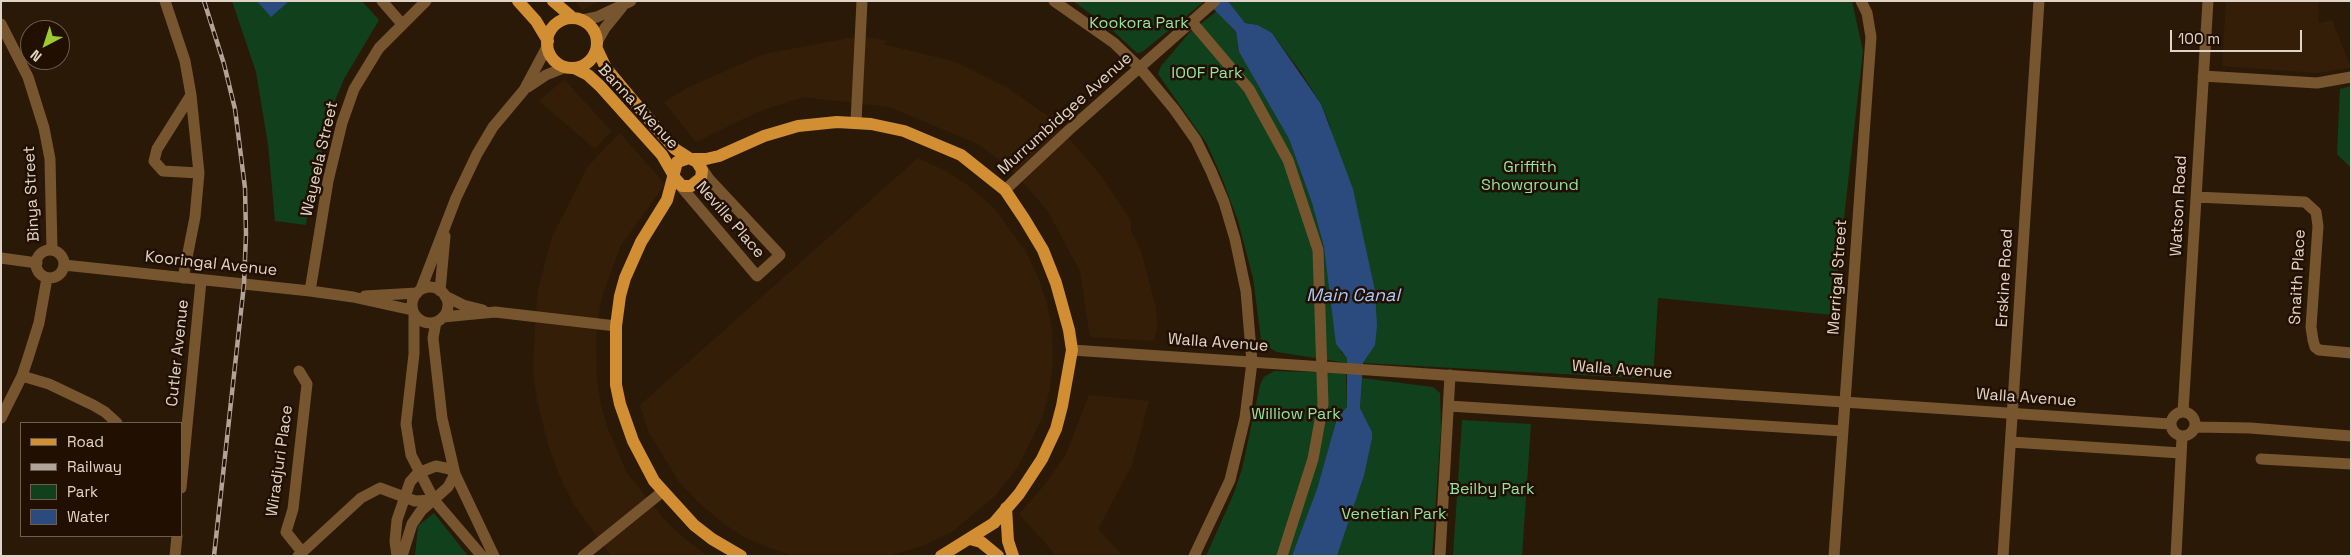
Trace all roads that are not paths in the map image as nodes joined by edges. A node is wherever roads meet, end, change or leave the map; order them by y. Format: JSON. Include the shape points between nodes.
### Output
{"nodes":[{"id":1,"x":165,"y":1,"type":"edge"},
{"id":2,"x":382,"y":1,"type":"edge"},
{"id":3,"x":426,"y":1,"type":"edge"},
{"id":4,"x":518,"y":1,"type":"edge"},
{"id":5,"x":553,"y":1,"type":"edge"},
{"id":6,"x":862,"y":1,"type":"edge"},
{"id":7,"x":1054,"y":1,"type":"edge"},
{"id":8,"x":1861,"y":1,"type":"edge"},
{"id":9,"x":2039,"y":1,"type":"edge"},
{"id":10,"x":2208,"y":1,"type":"edge"},
{"id":11,"x":627,"y":4,"type":"edge"},
{"id":12,"x":1212,"y":4,"type":"edge"},
{"id":13,"x":577,"y":19,"type":"junction"},
{"id":14,"x":1192,"y":22,"type":"junction"},
{"id":15,"x":1,"y":24,"type":"edge"},
{"id":16,"x":402,"y":24,"type":"junction"},
{"id":17,"x":548,"y":43,"type":"junction"},
{"id":18,"x":597,"y":46,"type":"junction"},
{"id":19,"x":570,"y":68,"type":"junction"},
{"id":20,"x":1140,"y":68,"type":"junction"},
{"id":21,"x":2203,"y":76,"type":"junction"},
{"id":22,"x":2351,"y":77,"type":"edge"},
{"id":23,"x":524,"y":90,"type":"junction"},
{"id":24,"x":192,"y":95,"type":"junction"},
{"id":25,"x":641,"y":110,"type":"junction"},
{"id":26,"x":630,"y":120,"type":"junction"},
{"id":27,"x":856,"y":122,"type":"junction"},
{"id":28,"x":694,"y":161,"type":"junction"},
{"id":29,"x":199,"y":173,"type":"junction"},
{"id":30,"x":675,"y":178,"type":"junction"},
{"id":31,"x":1005,"y":190,"type":"junction"},
{"id":32,"x":2196,"y":198,"type":"junction"},
{"id":33,"x":445,"y":232,"type":"junction"},
{"id":34,"x":52,"y":250,"type":"junction"},
{"id":35,"x":1,"y":258,"type":"edge"},
{"id":36,"x":37,"y":263,"type":"junction"},
{"id":37,"x":64,"y":265,"type":"junction"},
{"id":38,"x":47,"y":278,"type":"junction"},
{"id":39,"x":183,"y":278,"type":"junction"},
{"id":40,"x":201,"y":281,"type":"junction"},
{"id":41,"x":310,"y":291,"type":"junction"},
{"id":42,"x":419,"y":291,"type":"junction"},
{"id":43,"x":442,"y":293,"type":"junction"},
{"id":44,"x":353,"y":296,"type":"junction"},
{"id":45,"x":413,"y":312,"type":"junction"},
{"id":46,"x":495,"y":312,"type":"junction"},
{"id":47,"x":440,"y":319,"type":"junction"},
{"id":48,"x":616,"y":326,"type":"junction"},
{"id":49,"x":1072,"y":350,"type":"junction"},
{"id":50,"x":2351,"y":353,"type":"edge"},
{"id":51,"x":1252,"y":362,"type":"junction"},
{"id":52,"x":1322,"y":366,"type":"junction"},
{"id":53,"x":299,"y":371,"type":"dead end"},
{"id":54,"x":1450,"y":375,"type":"junction"},
{"id":55,"x":22,"y":376,"type":"junction"},
{"id":56,"x":1845,"y":402,"type":"junction"},
{"id":57,"x":1448,"y":406,"type":"junction"},
{"id":58,"x":2183,"y":412,"type":"junction"},
{"id":59,"x":2013,"y":413,"type":"junction"},
{"id":60,"x":1,"y":418,"type":"edge"},
{"id":61,"x":116,"y":422,"type":"edge"},
{"id":62,"x":2170,"y":424,"type":"junction"},
{"id":63,"x":2195,"y":427,"type":"junction"},
{"id":64,"x":1843,"y":431,"type":"junction"},
{"id":65,"x":2351,"y":436,"type":"edge"},
{"id":66,"x":2182,"y":437,"type":"junction"},
{"id":67,"x":2011,"y":442,"type":"junction"},
{"id":68,"x":2181,"y":453,"type":"junction"},
{"id":69,"x":2261,"y":459,"type":"dead end"},
{"id":70,"x":2351,"y":464,"type":"edge"},
{"id":71,"x":418,"y":473,"type":"junction"},
{"id":72,"x":455,"y":474,"type":"junction"},
{"id":73,"x":182,"y":478,"type":"edge"},
{"id":74,"x":662,"y":492,"type":"junction"},
{"id":75,"x":404,"y":497,"type":"junction"},
{"id":76,"x":434,"y":500,"type":"junction"},
{"id":77,"x":1006,"y":508,"type":"junction"},
{"id":78,"x":177,"y":537,"type":"edge"},
{"id":79,"x":970,"y":539,"type":"junction"},
{"id":80,"x":300,"y":554,"type":"edge"},
{"id":81,"x":175,"y":556,"type":"edge"},
{"id":82,"x":397,"y":556,"type":"edge"},
{"id":83,"x":402,"y":556,"type":"edge"},
{"id":84,"x":482,"y":556,"type":"edge"},
{"id":85,"x":494,"y":556,"type":"edge"},
{"id":86,"x":583,"y":556,"type":"edge"},
{"id":87,"x":741,"y":556,"type":"edge"},
{"id":88,"x":941,"y":556,"type":"edge"},
{"id":89,"x":998,"y":556,"type":"edge"},
{"id":90,"x":1013,"y":556,"type":"edge"},
{"id":91,"x":1194,"y":556,"type":"edge"},
{"id":92,"x":1282,"y":556,"type":"edge"},
{"id":93,"x":1440,"y":556,"type":"edge"},
{"id":94,"x":1834,"y":556,"type":"edge"},
{"id":95,"x":2003,"y":556,"type":"edge"},
{"id":96,"x":2176,"y":556,"type":"edge"}],
"edges":[{"from":1,"to":24,"type":"street","via":[[185,61]]},
{"from":2,"to":16,"type":"street"},
{"from":3,"to":16,"type":"street","name":"Wayeela Street"},
{"from":4,"to":17,"type":"main road"},
{"from":5,"to":13,"type":"main road"},
{"from":6,"to":27,"type":"street"},
{"from":7,"to":20,"type":"street","via":[[1099,31]]},
{"from":8,"to":56,"type":"street","name":"Merrigal Street","via":[[1871,36]]},
{"from":9,"to":59,"type":"street","name":"Erskine Road"},
{"from":10,"to":21,"type":"street","name":"Watson Road"},
{"from":11,"to":13,"type":"street","via":[[597,18]]},
{"from":11,"to":18,"type":"street","via":[[605,28]]},
{"from":12,"to":14,"type":"street","name":"Murrumbidgee Avenue"},
{"from":13,"to":17,"type":"main road","via":[[562,21],[554,27]]},
{"from":13,"to":18,"type":"main road","via":[[591,27]]},
{"from":14,"to":20,"type":"street","name":"Murrumbidgee Avenue"},
{"from":14,"to":52,"type":"street","via":[[1249,89],[1288,160],[1318,250]]},
{"from":15,"to":34,"type":"street","name":"Binya Street","via":[[28,77],[44,128],[50,159]]},
{"from":16,"to":41,"type":"street","name":"Wayeela Street","via":[[371,59],[354,89],[342,123],[328,181]]},
{"from":17,"to":19,"type":"main road","via":[[556,61]]},
{"from":17,"to":23,"type":"street"},
{"from":18,"to":19,"type":"main road","via":[[586,64]]},
{"from":18,"to":25,"type":"main road","name":"Banna Avenue","via":[[606,68]]},
{"from":19,"to":23,"type":"street","via":[[546,75]]},
{"from":19,"to":26,"type":"main road","name":"Banna Avenue","via":[[581,71],[594,81]]},
{"from":20,"to":31,"type":"street","name":"Murrumbidgee Avenue"},
{"from":20,"to":51,"type":"street","via":[[1196,140],[1224,202],[1246,291]]},
{"from":21,"to":22,"type":"street","via":[[2317,82]]},
{"from":21,"to":32,"type":"street","name":"Watson Road"},
{"from":23,"to":33,"type":"street","via":[[485,139],[459,191]]},
{"from":24,"to":29,"type":"street"},
{"from":24,"to":29,"type":"street","via":[[157,149],[154,161],[163,171]]},
{"from":25,"to":26,"type":"main road"},
{"from":25,"to":28,"type":"main road","name":"Banna Avenue","via":[[675,149]]},
{"from":26,"to":30,"type":"main road","name":"Banna Avenue","via":[[666,160]]},
{"from":27,"to":28,"type":"main road","via":[[798,126],[764,136],[719,156]]},
{"from":27,"to":31,"type":"main road","via":[[890,127],[923,138],[961,156]]},
{"from":28,"to":30,"type":"main road","via":[[677,162]]},
{"from":28,"to":30,"type":"main road","via":[[702,174],[698,182],[686,186]]},
{"from":28,"to":30,"type":"street","name":"Neville Place","via":[[780,255],[758,276]]},
{"from":29,"to":39,"type":"street","via":[[195,217]]},
{"from":30,"to":48,"type":"main road","via":[[667,200],[641,242],[625,278]]},
{"from":31,"to":49,"type":"main road","via":[[1043,250],[1064,311]]},
{"from":32,"to":50,"type":"street","name":"Snaith Place","via":[[2306,202],[2316,212],[2318,226],[2311,327],[2315,348]]},
{"from":32,"to":58,"type":"street","name":"Watson Road"},
{"from":33,"to":42,"type":"street"},
{"from":33,"to":43,"type":"street"},
{"from":34,"to":36,"type":"street","via":[[40,254]]},
{"from":34,"to":37,"type":"street","via":[[62,256]]},
{"from":35,"to":36,"type":"street"},
{"from":36,"to":38,"type":"street","via":[[38,270]]},
{"from":37,"to":38,"type":"street","via":[[59,275]]},
{"from":37,"to":39,"type":"street","name":"Kooringal Avenue"},
{"from":38,"to":55,"type":"street","via":[[39,323]]},
{"from":39,"to":40,"type":"street","name":"Kooringal Avenue"},
{"from":40,"to":41,"type":"street","name":"Kooringal Avenue"},
{"from":40,"to":73,"type":"street","name":"Cutler Avenue"},
{"from":41,"to":44,"type":"street","name":"Kooringal Avenue"},
{"from":42,"to":43,"type":"street","via":[[431,287]]},
{"from":42,"to":44,"type":"street","name":"Kooringal Avenue"},
{"from":42,"to":45,"type":"street","via":[[412,304]]},
{"from":43,"to":46,"type":"street","via":[[463,305]]},
{"from":43,"to":47,"type":"street","via":[[448,307]]},
{"from":44,"to":45,"type":"street","name":"Kooringal Avenue"},
{"from":45,"to":47,"type":"street","via":[[424,322]]},
{"from":45,"to":71,"type":"street","via":[[414,354],[406,424],[410,456]]},
{"from":46,"to":47,"type":"street"},
{"from":46,"to":48,"type":"street"},
{"from":47,"to":72,"type":"street","via":[[433,338],[441,408]]},
{"from":48,"to":74,"type":"main road","via":[[615,367],[620,404],[642,461]]},
{"from":49,"to":51,"type":"street","name":"Walla Avenue"},
{"from":49,"to":77,"type":"main road","via":[[1056,429],[1042,459]]},
{"from":51,"to":52,"type":"street","name":"Walla Avenue"},
{"from":51,"to":91,"type":"street","via":[[1245,418],[1230,480]]},
{"from":52,"to":54,"type":"street","name":"Walla Avenue"},
{"from":52,"to":92,"type":"street","via":[[1323,404],[1313,459]]},
{"from":53,"to":80,"type":"street","name":"Wiradjuri Place","via":[[307,384],[293,509],[286,532]]},
{"from":54,"to":56,"type":"street","name":"Walla Avenue"},
{"from":54,"to":57,"type":"street"},
{"from":55,"to":60,"type":"street"},
{"from":55,"to":61,"type":"street","via":[[49,384],[93,405]]},
{"from":56,"to":59,"type":"street","name":"Walla Avenue"},
{"from":56,"to":64,"type":"street","name":"Merrigal Street"},
{"from":57,"to":64,"type":"street"},
{"from":57,"to":93,"type":"street"},
{"from":58,"to":62,"type":"street","via":[[2176,414]]},
{"from":58,"to":63,"type":"street","via":[[2192,417]]},
{"from":59,"to":62,"type":"street","name":"Walla Avenue"},
{"from":59,"to":67,"type":"street","name":"Erskine Road"},
{"from":62,"to":66,"type":"street","via":[[2172,431]]},
{"from":63,"to":65,"type":"street"},
{"from":63,"to":66,"type":"street"},
{"from":64,"to":94,"type":"street","name":"Merrigal Street"},
{"from":66,"to":68,"type":"street"},
{"from":67,"to":68,"type":"street"},
{"from":67,"to":95,"type":"street","name":"Erskine Road"},
{"from":68,"to":96,"type":"street"},
{"from":69,"to":70,"type":"street"},
{"from":71,"to":72,"type":"street","via":[[436,466],[450,469]]},
{"from":71,"to":75,"type":"street"},
{"from":71,"to":76,"type":"street"},
{"from":72,"to":76,"type":"street","via":[[448,487]]},
{"from":72,"to":85,"type":"street"},
{"from":74,"to":86,"type":"street"},
{"from":74,"to":87,"type":"main road","via":[[694,525]]},
{"from":75,"to":76,"type":"street","via":[[422,502]]},
{"from":75,"to":80,"type":"street","via":[[380,488],[368,494]]},
{"from":75,"to":82,"type":"street","via":[[397,520]]},
{"from":76,"to":83,"type":"street","via":[[421,510],[412,524]]},
{"from":76,"to":84,"type":"street"},
{"from":77,"to":79,"type":"main road","via":[[994,523]]},
{"from":77,"to":90,"type":"main road","via":[[1008,542]]},
{"from":78,"to":81,"type":"street"},
{"from":79,"to":88,"type":"main road"},
{"from":79,"to":89,"type":"main road","via":[[981,542]]}]}
